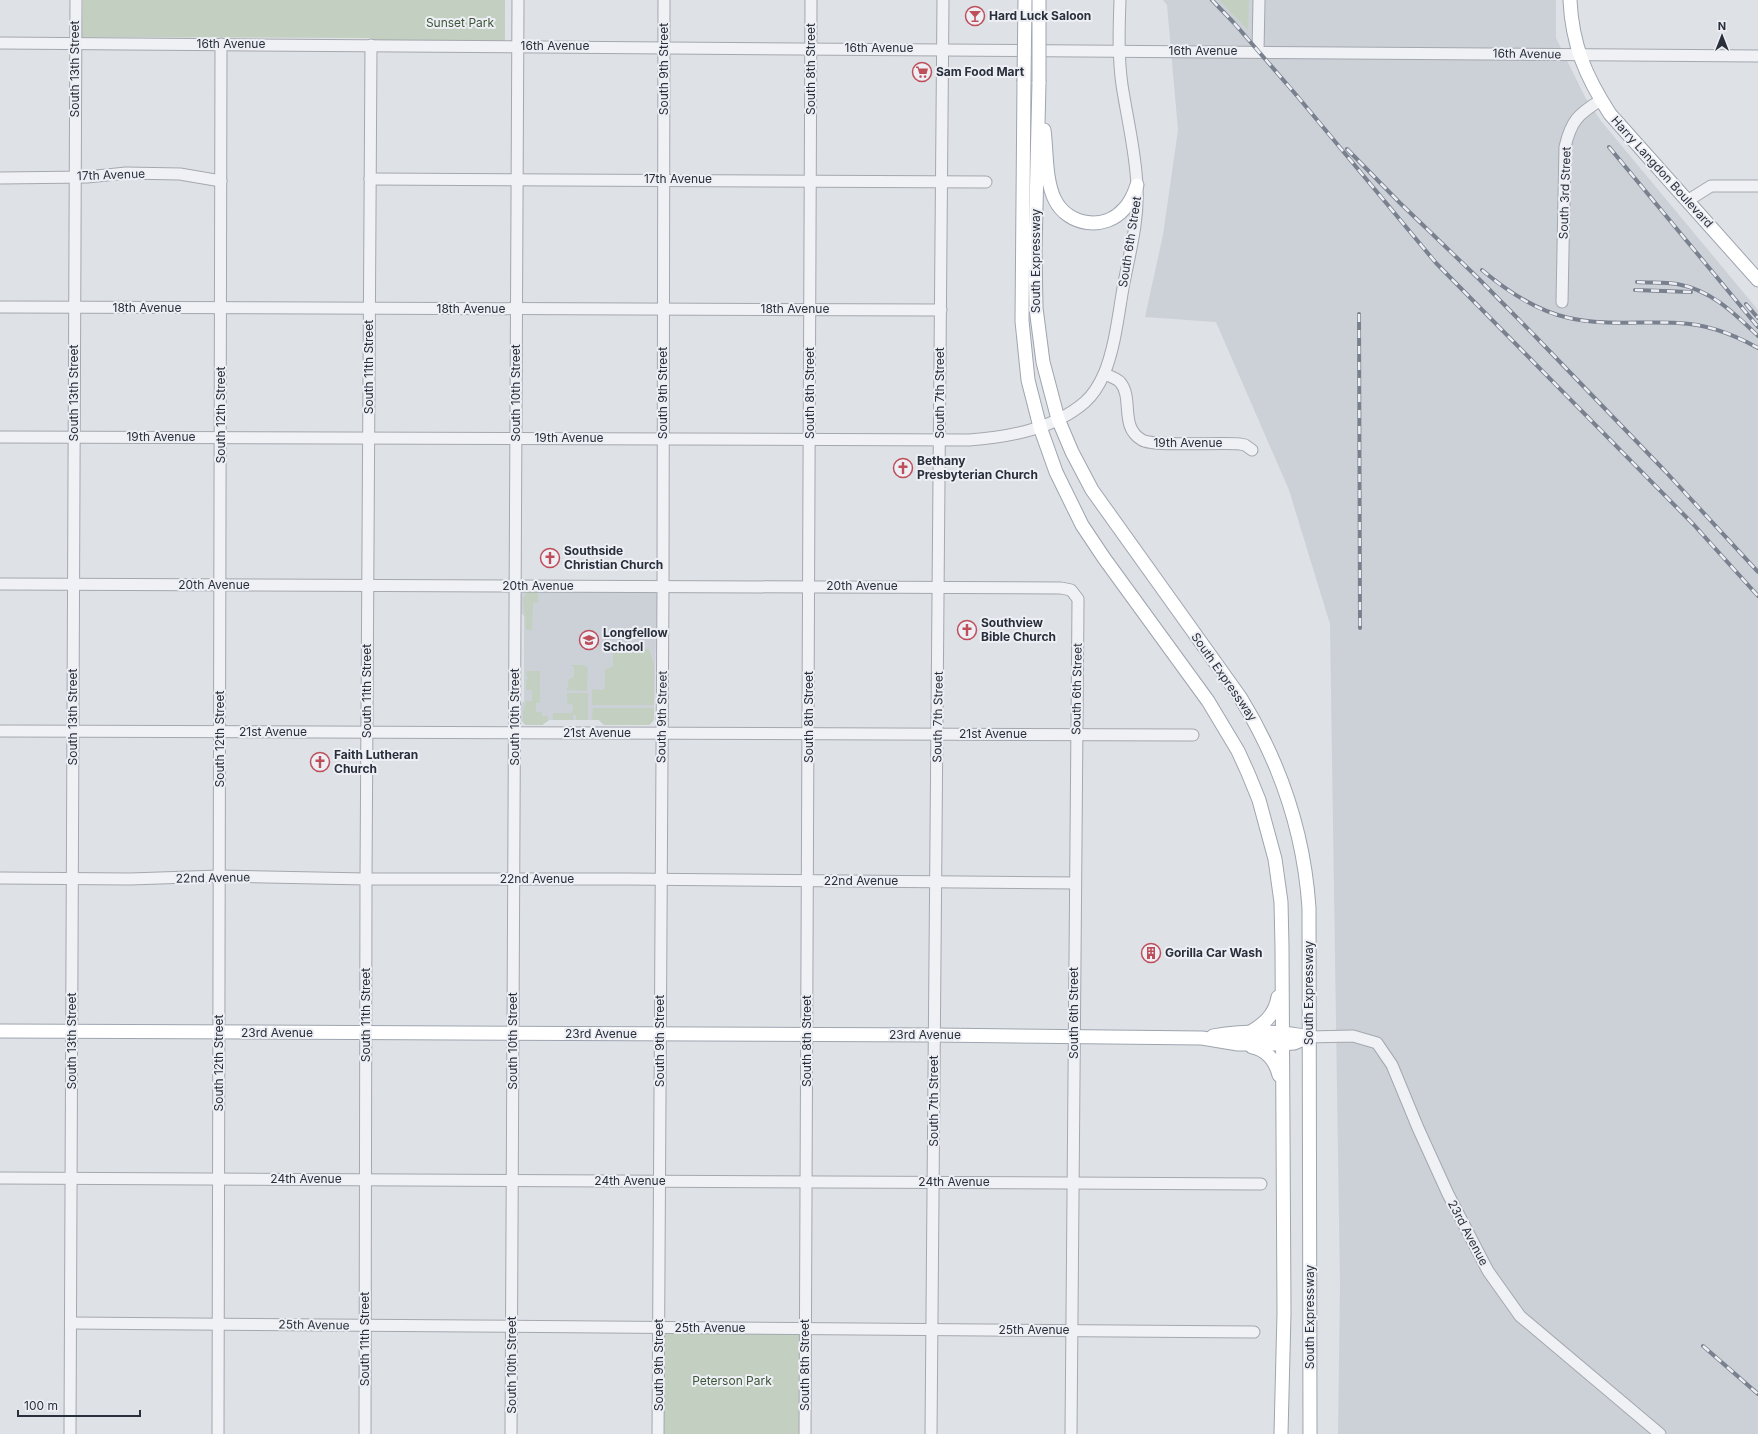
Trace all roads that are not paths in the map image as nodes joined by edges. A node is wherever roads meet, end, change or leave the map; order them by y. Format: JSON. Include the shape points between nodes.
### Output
{"nodes":[{"id":1,"x":76,"y":0,"type":"edge"},
{"id":2,"x":518,"y":0,"type":"edge"},
{"id":3,"x":664,"y":0,"type":"edge"},
{"id":4,"x":812,"y":0,"type":"edge"},
{"id":5,"x":943,"y":0,"type":"edge"},
{"id":6,"x":1025,"y":0,"type":"edge"},
{"id":7,"x":1039,"y":0,"type":"edge"},
{"id":8,"x":1120,"y":0,"type":"edge"},
{"id":9,"x":1259,"y":0,"type":"edge"},
{"id":10,"x":1570,"y":0,"type":"edge"},
{"id":11,"x":0,"y":43,"type":"edge"},
{"id":12,"x":76,"y":43,"type":"junction"},
{"id":13,"x":221,"y":44,"type":"junction"},
{"id":14,"x":371,"y":45,"type":"junction"},
{"id":15,"x":517,"y":46,"type":"junction"},
{"id":16,"x":664,"y":47,"type":"junction"},
{"id":17,"x":811,"y":48,"type":"junction"},
{"id":18,"x":943,"y":49,"type":"junction"},
{"id":19,"x":1119,"y":51,"type":"junction"},
{"id":20,"x":1258,"y":52,"type":"junction"},
{"id":21,"x":1578,"y":54,"type":"junction"},
{"id":22,"x":1758,"y":56,"type":"edge"},
{"id":23,"x":1039,"y":82,"type":"junction"},
{"id":24,"x":1601,"y":100,"type":"junction"},
{"id":25,"x":75,"y":177,"type":"junction"},
{"id":26,"x":0,"y":178,"type":"edge"},
{"id":27,"x":370,"y":179,"type":"junction"},
{"id":28,"x":517,"y":179,"type":"junction"},
{"id":29,"x":664,"y":179,"type":"junction"},
{"id":30,"x":811,"y":180,"type":"junction"},
{"id":31,"x":942,"y":180,"type":"junction"},
{"id":32,"x":221,"y":181,"type":"junction"},
{"id":33,"x":986,"y":182,"type":"dead end"},
{"id":34,"x":1138,"y":185,"type":"junction"},
{"id":35,"x":1758,"y":186,"type":"edge"},
{"id":36,"x":1687,"y":201,"type":"junction"},
{"id":37,"x":1758,"y":280,"type":"edge"},
{"id":38,"x":1562,"y":302,"type":"dead end"},
{"id":39,"x":0,"y":307,"type":"edge"},
{"id":40,"x":74,"y":307,"type":"junction"},
{"id":41,"x":221,"y":308,"type":"junction"},
{"id":42,"x":369,"y":308,"type":"junction"},
{"id":43,"x":516,"y":309,"type":"junction"},
{"id":44,"x":663,"y":309,"type":"junction"},
{"id":45,"x":810,"y":309,"type":"junction"},
{"id":46,"x":941,"y":310,"type":"junction"},
{"id":47,"x":1104,"y":374,"type":"junction"},
{"id":48,"x":1058,"y":419,"type":"junction"},
{"id":49,"x":1040,"y":427,"type":"junction"},
{"id":50,"x":0,"y":437,"type":"edge"},
{"id":51,"x":74,"y":437,"type":"junction"},
{"id":52,"x":221,"y":438,"type":"junction"},
{"id":53,"x":368,"y":438,"type":"junction"},
{"id":54,"x":516,"y":438,"type":"junction"},
{"id":55,"x":663,"y":439,"type":"junction"},
{"id":56,"x":810,"y":440,"type":"junction"},
{"id":57,"x":940,"y":440,"type":"junction"},
{"id":58,"x":1252,"y":450,"type":"dead end"},
{"id":59,"x":0,"y":584,"type":"edge"},
{"id":60,"x":74,"y":584,"type":"junction"},
{"id":61,"x":220,"y":585,"type":"junction"},
{"id":62,"x":368,"y":585,"type":"junction"},
{"id":63,"x":515,"y":586,"type":"junction"},
{"id":64,"x":663,"y":586,"type":"junction"},
{"id":65,"x":809,"y":586,"type":"junction"},
{"id":66,"x":939,"y":587,"type":"junction"},
{"id":67,"x":1074,"y":593,"type":"joint"},
{"id":68,"x":0,"y":731,"type":"edge"},
{"id":69,"x":73,"y":731,"type":"junction"},
{"id":70,"x":220,"y":732,"type":"junction"},
{"id":71,"x":367,"y":732,"type":"junction"},
{"id":72,"x":515,"y":732,"type":"junction"},
{"id":73,"x":662,"y":733,"type":"junction"},
{"id":74,"x":809,"y":734,"type":"junction"},
{"id":75,"x":937,"y":734,"type":"junction"},
{"id":76,"x":1077,"y":735,"type":"junction"},
{"id":77,"x":1193,"y":736,"type":"dead end"},
{"id":78,"x":220,"y":876,"type":"junction"},
{"id":79,"x":0,"y":878,"type":"edge"},
{"id":80,"x":514,"y":878,"type":"junction"},
{"id":81,"x":72,"y":879,"type":"junction"},
{"id":82,"x":366,"y":879,"type":"junction"},
{"id":83,"x":661,"y":879,"type":"junction"},
{"id":84,"x":808,"y":880,"type":"junction"},
{"id":85,"x":936,"y":881,"type":"junction"},
{"id":86,"x":1075,"y":883,"type":"junction"},
{"id":87,"x":1282,"y":978,"type":"junction"},
{"id":88,"x":0,"y":1031,"type":"edge"},
{"id":89,"x":72,"y":1032,"type":"junction"},
{"id":90,"x":220,"y":1033,"type":"junction"},
{"id":91,"x":366,"y":1033,"type":"junction"},
{"id":92,"x":1249,"y":1033,"type":"junction"},
{"id":93,"x":513,"y":1034,"type":"junction"},
{"id":94,"x":660,"y":1034,"type":"junction"},
{"id":95,"x":807,"y":1035,"type":"junction"},
{"id":96,"x":935,"y":1035,"type":"junction"},
{"id":97,"x":1074,"y":1037,"type":"junction"},
{"id":98,"x":1308,"y":1037,"type":"junction"},
{"id":99,"x":1202,"y":1038,"type":"junction"},
{"id":100,"x":1281,"y":1038,"type":"junction"},
{"id":101,"x":1238,"y":1044,"type":"junction"},
{"id":102,"x":1282,"y":1088,"type":"junction"},
{"id":103,"x":0,"y":1178,"type":"edge"},
{"id":104,"x":71,"y":1179,"type":"junction"},
{"id":105,"x":219,"y":1179,"type":"junction"},
{"id":106,"x":366,"y":1180,"type":"junction"},
{"id":107,"x":513,"y":1180,"type":"junction"},
{"id":108,"x":659,"y":1180,"type":"junction"},
{"id":109,"x":806,"y":1181,"type":"junction"},
{"id":110,"x":934,"y":1182,"type":"junction"},
{"id":111,"x":1072,"y":1183,"type":"junction"},
{"id":112,"x":1261,"y":1184,"type":"dead end"},
{"id":113,"x":71,"y":1324,"type":"junction"},
{"id":114,"x":219,"y":1324,"type":"junction"},
{"id":115,"x":365,"y":1326,"type":"junction"},
{"id":116,"x":512,"y":1327,"type":"junction"},
{"id":117,"x":659,"y":1327,"type":"junction"},
{"id":118,"x":806,"y":1328,"type":"junction"},
{"id":119,"x":932,"y":1329,"type":"junction"},
{"id":120,"x":1071,"y":1330,"type":"junction"},
{"id":121,"x":1254,"y":1332,"type":"dead end"},
{"id":122,"x":70,"y":1434,"type":"edge"},
{"id":123,"x":218,"y":1434,"type":"edge"},
{"id":124,"x":365,"y":1434,"type":"edge"},
{"id":125,"x":511,"y":1434,"type":"edge"},
{"id":126,"x":658,"y":1434,"type":"edge"},
{"id":127,"x":805,"y":1434,"type":"edge"},
{"id":128,"x":931,"y":1434,"type":"edge"},
{"id":129,"x":1071,"y":1434,"type":"edge"},
{"id":130,"x":1281,"y":1434,"type":"edge"},
{"id":131,"x":1310,"y":1434,"type":"edge"},
{"id":132,"x":1660,"y":1434,"type":"edge"}],
"edges":[{"from":1,"to":12,"type":"street","name":"South 13th Street"},
{"from":2,"to":15,"type":"street","name":"South 10th Street"},
{"from":3,"to":16,"type":"street","name":"South 9th Street"},
{"from":4,"to":17,"type":"street","name":"South 8th Street"},
{"from":5,"to":18,"type":"street","name":"South 7th Street"},
{"from":6,"to":49,"type":"main road","name":"South Expressway","bridge":true,"via":[[1022,321],[1028,380]]},
{"from":7,"to":23,"type":"main road","name":"South Expressway","bridge":true},
{"from":8,"to":19,"type":"street","name":"South 6th Street"},
{"from":9,"to":20,"type":"street"},
{"from":10,"to":21,"type":"main road"},
{"from":11,"to":12,"type":"street","name":"16th Avenue"},
{"from":12,"to":13,"type":"street","name":"16th Avenue"},
{"from":12,"to":25,"type":"street","name":"South 13th Street"},
{"from":13,"to":14,"type":"street","name":"16th Avenue"},
{"from":13,"to":32,"type":"street","name":"South 12th Street"},
{"from":14,"to":15,"type":"street","name":"16th Avenue"},
{"from":14,"to":27,"type":"street","name":"South 11th Street"},
{"from":15,"to":16,"type":"street","name":"16th Avenue"},
{"from":15,"to":28,"type":"street","name":"South 10th Street"},
{"from":16,"to":17,"type":"street","name":"16th Avenue"},
{"from":16,"to":29,"type":"street","name":"South 9th Street"},
{"from":17,"to":18,"type":"street","name":"16th Avenue"},
{"from":17,"to":30,"type":"street","name":"South 8th Street"},
{"from":18,"to":19,"type":"street","name":"16th Avenue"},
{"from":18,"to":31,"type":"street","name":"South 7th Street"},
{"from":19,"to":20,"type":"street","name":"16th Avenue"},
{"from":19,"to":34,"type":"street","name":"South 6th Street"},
{"from":20,"to":21,"type":"street","name":"16th Avenue"},
{"from":21,"to":22,"type":"street","name":"16th Avenue"},
{"from":21,"to":24,"type":"main road","name":"Harry Langdon Boulevard"},
{"from":23,"to":34,"type":"main road","via":[[1051,186],[1060,208],[1084,222],[1106,221],[1124,210]]},
{"from":23,"to":48,"type":"main road","name":"South Expressway","via":[[1036,308],[1043,362]]},
{"from":24,"to":36,"type":"main road","name":"Harry Langdon Boulevard","via":[[1630,138]]},
{"from":24,"to":38,"type":"street","name":"South 3rd Street","via":[[1574,121],[1565,147]]},
{"from":25,"to":26,"type":"street","name":"17th Avenue"},
{"from":25,"to":32,"type":"street","name":"17th Avenue","via":[[126,173],[180,174]]},
{"from":25,"to":40,"type":"street","name":"South 13th Street"},
{"from":27,"to":28,"type":"street","name":"17th Avenue"},
{"from":27,"to":42,"type":"street","name":"South 11th Street"},
{"from":28,"to":29,"type":"street","name":"17th Avenue"},
{"from":28,"to":43,"type":"street","name":"South 10th Street"},
{"from":29,"to":30,"type":"street","name":"17th Avenue"},
{"from":29,"to":44,"type":"street","name":"South 9th Street"},
{"from":30,"to":31,"type":"street","name":"17th Avenue"},
{"from":30,"to":45,"type":"street","name":"South 8th Street"},
{"from":31,"to":33,"type":"street","name":"17th Avenue"},
{"from":31,"to":46,"type":"street","name":"South 7th Street"},
{"from":32,"to":41,"type":"street","name":"South 12th Street"},
{"from":34,"to":47,"type":"street","name":"South 6th Street","via":[[1133,233],[1112,347]]},
{"from":35,"to":36,"type":"street","via":[[1711,186]]},
{"from":36,"to":37,"type":"main road","name":"Harry Langdon Boulevard"},
{"from":39,"to":40,"type":"street","name":"18th Avenue"},
{"from":40,"to":41,"type":"street","name":"18th Avenue"},
{"from":40,"to":51,"type":"street","name":"South 13th Street"},
{"from":41,"to":42,"type":"street","name":"18th Avenue"},
{"from":41,"to":52,"type":"street","name":"South 12th Street"},
{"from":42,"to":43,"type":"street","name":"18th Avenue"},
{"from":42,"to":53,"type":"street","name":"South 11th Street"},
{"from":43,"to":44,"type":"street","name":"18th Avenue"},
{"from":43,"to":54,"type":"street","name":"South 10th Street"},
{"from":44,"to":45,"type":"street","name":"18th Avenue"},
{"from":44,"to":55,"type":"street","name":"South 9th Street"},
{"from":45,"to":46,"type":"street","name":"18th Avenue"},
{"from":45,"to":56,"type":"street","name":"South 8th Street"},
{"from":46,"to":57,"type":"street","name":"South 7th Street"},
{"from":47,"to":48,"type":"street","name":"South 6th Street","via":[[1086,402]]},
{"from":47,"to":58,"type":"street","name":"19th Avenue","via":[[1117,380],[1124,388],[1128,422],[1132,431],[1142,441],[1240,444]]},
{"from":48,"to":49,"type":"street","name":"South 6th Street"},
{"from":48,"to":98,"type":"main road","name":"South Expressway","via":[[1092,490],[1240,697],[1256,722],[1279,771],[1298,831],[1308,880]]},
{"from":49,"to":57,"type":"street","name":"19th Avenue","via":[[988,439]]},
{"from":49,"to":87,"type":"main road","name":"South Expressway","via":[[1056,472],[1082,525],[1208,701],[1248,773],[1275,859],[1281,902]]},
{"from":50,"to":51,"type":"street","name":"19th Avenue"},
{"from":51,"to":52,"type":"street","name":"19th Avenue"},
{"from":51,"to":60,"type":"street","name":"South 13th Street"},
{"from":52,"to":53,"type":"street","name":"19th Avenue"},
{"from":52,"to":61,"type":"street","name":"South 12th Street"},
{"from":53,"to":54,"type":"street","name":"19th Avenue"},
{"from":53,"to":62,"type":"street","name":"South 11th Street"},
{"from":54,"to":55,"type":"street","name":"19th Avenue"},
{"from":54,"to":63,"type":"street","name":"South 10th Street"},
{"from":55,"to":56,"type":"street","name":"19th Avenue"},
{"from":55,"to":64,"type":"street","name":"South 9th Street"},
{"from":56,"to":57,"type":"street","name":"19th Avenue"},
{"from":56,"to":65,"type":"street","name":"South 8th Street"},
{"from":57,"to":66,"type":"street","name":"South 7th Street"},
{"from":59,"to":60,"type":"street","name":"20th Avenue"},
{"from":60,"to":61,"type":"street","name":"20th Avenue"},
{"from":60,"to":69,"type":"street","name":"South 13th Street"},
{"from":61,"to":62,"type":"street","name":"20th Avenue"},
{"from":61,"to":70,"type":"street","name":"South 12th Street"},
{"from":62,"to":63,"type":"street","name":"20th Avenue"},
{"from":62,"to":71,"type":"street","name":"South 11th Street"},
{"from":63,"to":64,"type":"street","name":"20th Avenue"},
{"from":63,"to":72,"type":"street","name":"South 10th Street"},
{"from":64,"to":65,"type":"street","name":"20th Avenue"},
{"from":64,"to":73,"type":"street","name":"South 9th Street"},
{"from":65,"to":66,"type":"street","name":"20th Avenue"},
{"from":65,"to":74,"type":"street","name":"South 8th Street"},
{"from":66,"to":67,"type":"street","name":"20th Avenue","via":[[1061,588]]},
{"from":66,"to":75,"type":"street","name":"South 7th Street"},
{"from":67,"to":76,"type":"street","name":"South 6th Street","via":[[1078,603]]},
{"from":68,"to":69,"type":"street","name":"21st Avenue"},
{"from":69,"to":70,"type":"street","name":"21st Avenue"},
{"from":69,"to":81,"type":"street","name":"South 13th Street"},
{"from":70,"to":71,"type":"street","name":"21st Avenue"},
{"from":70,"to":78,"type":"street","name":"South 12th Street"},
{"from":71,"to":72,"type":"street","name":"21st Avenue"},
{"from":71,"to":82,"type":"street","name":"South 11th Street"},
{"from":72,"to":73,"type":"street","name":"21st Avenue"},
{"from":72,"to":80,"type":"street","name":"South 10th Street"},
{"from":73,"to":74,"type":"street","name":"21st Avenue"},
{"from":73,"to":83,"type":"street","name":"South 9th Street"},
{"from":74,"to":75,"type":"street","name":"21st Avenue"},
{"from":74,"to":84,"type":"street","name":"South 8th Street"},
{"from":75,"to":76,"type":"street","name":"21st Avenue"},
{"from":75,"to":85,"type":"street","name":"South 7th Street"},
{"from":76,"to":77,"type":"street","name":"21st Avenue"},
{"from":76,"to":86,"type":"street","name":"South 6th Street"},
{"from":78,"to":81,"type":"street","name":"22nd Avenue"},
{"from":78,"to":82,"type":"street","name":"22nd Avenue"},
{"from":78,"to":90,"type":"street","name":"South 12th Street"},
{"from":79,"to":81,"type":"street","name":"22nd Avenue"},
{"from":80,"to":82,"type":"street","name":"22nd Avenue"},
{"from":80,"to":83,"type":"street","name":"22nd Avenue"},
{"from":80,"to":93,"type":"street","name":"South 10th Street"},
{"from":81,"to":89,"type":"street","name":"South 13th Street"},
{"from":82,"to":91,"type":"street","name":"South 11th Street"},
{"from":83,"to":84,"type":"street","name":"22nd Avenue"},
{"from":83,"to":94,"type":"street","name":"South 9th Street"},
{"from":84,"to":85,"type":"street","name":"22nd Avenue"},
{"from":84,"to":95,"type":"street","name":"South 8th Street"},
{"from":85,"to":86,"type":"street","name":"22nd Avenue"},
{"from":85,"to":96,"type":"street","name":"South 7th Street"},
{"from":86,"to":97,"type":"street","name":"South 6th Street"},
{"from":87,"to":92,"type":"main road","via":[[1272,1014],[1261,1026]]},
{"from":87,"to":100,"type":"main road","name":"South Expressway"},
{"from":88,"to":89,"type":"main road","name":"23rd Avenue"},
{"from":89,"to":90,"type":"main road","name":"23rd Avenue"},
{"from":89,"to":104,"type":"street","name":"South 13th Street"},
{"from":90,"to":91,"type":"main road","name":"23rd Avenue"},
{"from":90,"to":105,"type":"street","name":"South 12th Street"},
{"from":91,"to":93,"type":"main road","name":"23rd Avenue"},
{"from":91,"to":106,"type":"street","name":"South 11th Street"},
{"from":92,"to":99,"type":"main road","name":"23rd Avenue"},
{"from":92,"to":100,"type":"main road","name":"23rd Avenue"},
{"from":93,"to":94,"type":"main road","name":"23rd Avenue"},
{"from":93,"to":107,"type":"street","name":"South 10th Street"},
{"from":94,"to":95,"type":"main road","name":"23rd Avenue"},
{"from":94,"to":108,"type":"street","name":"South 9th Street"},
{"from":95,"to":96,"type":"main road","name":"23rd Avenue"},
{"from":95,"to":109,"type":"street","name":"South 8th Street"},
{"from":96,"to":97,"type":"main road","name":"23rd Avenue"},
{"from":96,"to":110,"type":"street","name":"South 7th Street"},
{"from":97,"to":99,"type":"main road","name":"23rd Avenue"},
{"from":97,"to":111,"type":"street","name":"South 6th Street"},
{"from":98,"to":100,"type":"main road","name":"23rd Avenue","via":[[1294,1033]]},
{"from":98,"to":131,"type":"main road","name":"South Expressway"},
{"from":98,"to":132,"type":"street","name":"23rd Avenue","via":[[1353,1036],[1377,1043],[1392,1064],[1448,1194],[1488,1271],[1520,1316]]},
{"from":99,"to":101,"type":"main road","name":"23rd Avenue"},
{"from":100,"to":101,"type":"main road","name":"23rd Avenue"},
{"from":100,"to":102,"type":"main road","name":"South Expressway"},
{"from":101,"to":102,"type":"main road","via":[[1269,1054],[1278,1070]]},
{"from":102,"to":130,"type":"main road","name":"South Expressway","via":[[1284,1313]]},
{"from":103,"to":104,"type":"street","name":"24th Avenue"},
{"from":104,"to":105,"type":"street","name":"24th Avenue"},
{"from":104,"to":113,"type":"street","name":"South 13th Street"},
{"from":105,"to":106,"type":"street","name":"24th Avenue"},
{"from":105,"to":114,"type":"street","name":"South 12th Street"},
{"from":106,"to":107,"type":"street","name":"24th Avenue"},
{"from":106,"to":115,"type":"street","name":"South 11th Street"},
{"from":107,"to":108,"type":"street","name":"24th Avenue"},
{"from":107,"to":116,"type":"street","name":"South 10th Street"},
{"from":108,"to":109,"type":"street","name":"24th Avenue"},
{"from":108,"to":117,"type":"street","name":"South 9th Street"},
{"from":109,"to":110,"type":"street","name":"24th Avenue"},
{"from":109,"to":118,"type":"street","name":"South 8th Street"},
{"from":110,"to":111,"type":"street","name":"24th Avenue"},
{"from":110,"to":119,"type":"street","name":"South 7th Street"},
{"from":111,"to":112,"type":"street","name":"24th Avenue"},
{"from":111,"to":120,"type":"street","name":"South 6th Street"},
{"from":113,"to":114,"type":"street","name":"25th Avenue"},
{"from":113,"to":122,"type":"street","name":"South 13th Street"},
{"from":114,"to":115,"type":"street","name":"25th Avenue"},
{"from":114,"to":123,"type":"street","name":"South 12th Street"},
{"from":115,"to":116,"type":"street","name":"25th Avenue"},
{"from":115,"to":124,"type":"street","name":"South 11th Street"},
{"from":116,"to":117,"type":"street","name":"25th Avenue"},
{"from":116,"to":125,"type":"street","name":"South 10th Street"},
{"from":117,"to":118,"type":"street","name":"25th Avenue"},
{"from":117,"to":126,"type":"street","name":"South 9th Street"},
{"from":118,"to":119,"type":"street","name":"25th Avenue"},
{"from":118,"to":127,"type":"street","name":"South 8th Street"},
{"from":119,"to":120,"type":"street","name":"25th Avenue"},
{"from":119,"to":128,"type":"street","name":"South 7th Street"},
{"from":120,"to":121,"type":"street","name":"25th Avenue"},
{"from":120,"to":129,"type":"street","name":"South 6th Street"}]}
